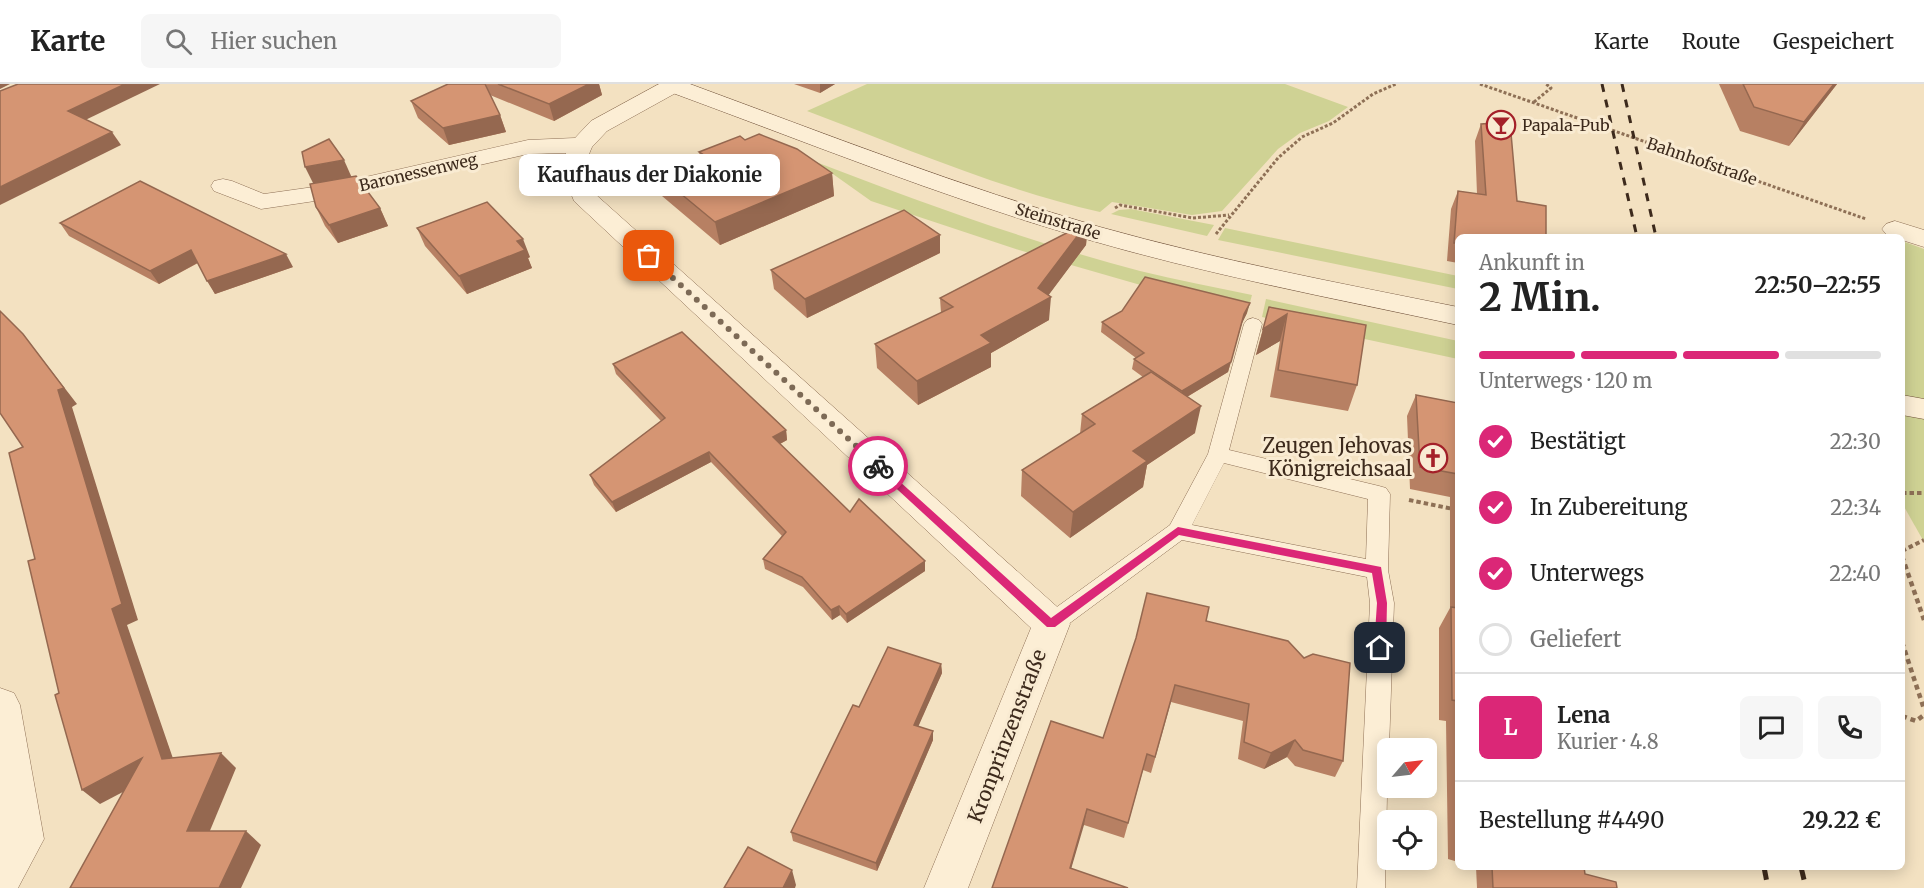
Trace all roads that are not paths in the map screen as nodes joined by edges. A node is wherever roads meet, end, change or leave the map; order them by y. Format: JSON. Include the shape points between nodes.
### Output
{"nodes":[{"id":1,"x":672,"y":84,"type":"edge"},
{"id":2,"x":581,"y":145,"type":"junction"},
{"id":3,"x":223,"y":186,"type":"dead end"},
{"id":4,"x":1895,"y":229,"type":"road end"},
{"id":5,"x":1924,"y":239,"type":"edge"},
{"id":6,"x":1455,"y":315,"type":"edge"},
{"id":7,"x":1252,"y":324,"type":"dead end"},
{"id":8,"x":1905,"y":406,"type":"edge"},
{"id":9,"x":1924,"y":409,"type":"edge"},
{"id":10,"x":1218,"y":454,"type":"junction"},
{"id":11,"x":1178,"y":531,"type":"junction"},
{"id":12,"x":1377,"y":570,"type":"junction"},
{"id":13,"x":1051,"y":624,"type":"junction"},
{"id":14,"x":0,"y":705,"type":"edge"},
{"id":15,"x":0,"y":877,"type":"edge"},
{"id":16,"x":946,"y":888,"type":"edge"},
{"id":17,"x":1371,"y":888,"type":"edge"}],
"edges":[{"from":1,"to":2,"type":"street","via":[[599,126]]},
{"from":1,"to":6,"type":"street","name":"Steinstraße","via":[[927,179],[1092,232],[1268,276]]},
{"from":2,"to":3,"type":"street","name":"Baronessenweg","via":[[528,147],[335,191],[261,202]]},
{"from":2,"to":13,"type":"street","name":"Kronprinzenstraße","via":[[572,166],[583,196]]},
{"from":4,"to":5,"type":"street"},
{"from":7,"to":10,"type":"lane"},
{"from":8,"to":9,"type":"street"},
{"from":10,"to":11,"type":"lane"},
{"from":10,"to":12,"type":"lane","via":[[1379,494]]},
{"from":11,"to":12,"type":"lane"},
{"from":11,"to":13,"type":"lane"},
{"from":12,"to":17,"type":"lane","via":[[1382,603]]},
{"from":13,"to":16,"type":"street","name":"Kronprinzenstraße"},
{"from":14,"to":15,"type":"street","via":[[22,839]]}]}
